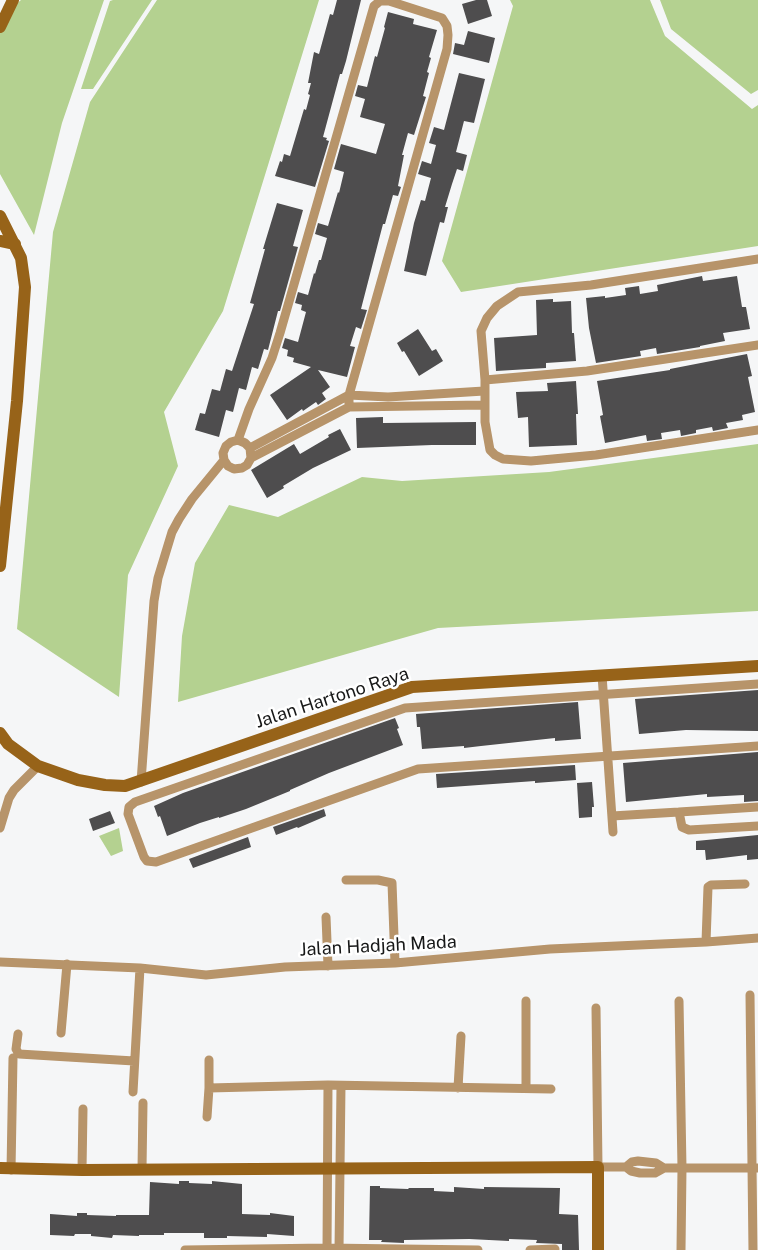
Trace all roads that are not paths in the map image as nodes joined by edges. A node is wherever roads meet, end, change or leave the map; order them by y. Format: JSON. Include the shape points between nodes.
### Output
{"nodes":[{"id":1,"x":13,"y":0,"type":"edge"},
{"id":2,"x":0,"y":27,"type":"edge"},
{"id":3,"x":0,"y":216,"type":"edge"},
{"id":4,"x":6,"y":239,"type":"edge"},
{"id":5,"x":758,"y":259,"type":"edge"},
{"id":6,"x":758,"y":346,"type":"edge"},
{"id":7,"x":485,"y":380,"type":"junction"},
{"id":8,"x":484,"y":391,"type":"junction"},
{"id":9,"x":349,"y":395,"type":"junction"},
{"id":10,"x":484,"y":405,"type":"junction"},
{"id":11,"x":349,"y":408,"type":"junction"},
{"id":12,"x":758,"y":430,"type":"edge"},
{"id":13,"x":238,"y":440,"type":"junction"},
{"id":14,"x":250,"y":448,"type":"junction"},
{"id":15,"x":251,"y":458,"type":"junction"},
{"id":16,"x":224,"y":460,"type":"junction"},
{"id":17,"x":0,"y":566,"type":"edge"},
{"id":18,"x":758,"y":666,"type":"edge"},
{"id":19,"x":602,"y":675,"type":"junction"},
{"id":20,"x":758,"y":684,"type":"edge"},
{"id":21,"x":603,"y":694,"type":"junction"},
{"id":22,"x":0,"y":734,"type":"edge"},
{"id":23,"x":758,"y":746,"type":"edge"},
{"id":24,"x":606,"y":755,"type":"junction"},
{"id":25,"x":38,"y":766,"type":"junction"},
{"id":26,"x":141,"y":782,"type":"junction"},
{"id":27,"x":758,"y":807,"type":"edge"},
{"id":28,"x":679,"y":812,"type":"junction"},
{"id":29,"x":612,"y":816,"type":"junction"},
{"id":30,"x":758,"y":826,"type":"edge"},
{"id":31,"x":0,"y":828,"type":"edge"},
{"id":32,"x":613,"y":832,"type":"dead end"},
{"id":33,"x":346,"y":880,"type":"dead end"},
{"id":34,"x":745,"y":884,"type":"dead end"},
{"id":35,"x":326,"y":917,"type":"dead end"},
{"id":36,"x":758,"y":938,"type":"edge"},
{"id":37,"x":706,"y":942,"type":"junction"},
{"id":38,"x":0,"y":962,"type":"edge"},
{"id":39,"x":394,"y":963,"type":"junction"},
{"id":40,"x":67,"y":964,"type":"junction"},
{"id":41,"x":328,"y":966,"type":"junction"},
{"id":42,"x":140,"y":968,"type":"junction"},
{"id":43,"x":750,"y":995,"type":"dead end"},
{"id":44,"x":526,"y":1000,"type":"dead end"},
{"id":45,"x":678,"y":1001,"type":"dead end"},
{"id":46,"x":596,"y":1008,"type":"dead end"},
{"id":47,"x":61,"y":1033,"type":"dead end"},
{"id":48,"x":18,"y":1034,"type":"dead end"},
{"id":49,"x":462,"y":1036,"type":"dead end"},
{"id":50,"x":13,"y":1058,"type":"dead end"},
{"id":51,"x":209,"y":1060,"type":"dead end"},
{"id":52,"x":134,"y":1061,"type":"junction"},
{"id":53,"x":328,"y":1085,"type":"junction"},
{"id":54,"x":340,"y":1086,"type":"junction"},
{"id":55,"x":209,"y":1088,"type":"junction"},
{"id":56,"x":458,"y":1088,"type":"junction"},
{"id":57,"x":526,"y":1088,"type":"junction"},
{"id":58,"x":551,"y":1088,"type":"dead end"},
{"id":59,"x":133,"y":1092,"type":"dead end"},
{"id":60,"x":143,"y":1104,"type":"dead end"},
{"id":61,"x":83,"y":1109,"type":"dead end"},
{"id":62,"x":207,"y":1117,"type":"dead end"},
{"id":63,"x":598,"y":1168,"type":"junction"},
{"id":64,"x":682,"y":1168,"type":"junction"},
{"id":65,"x":756,"y":1168,"type":"edge"},
{"id":66,"x":6,"y":1169,"type":"edge"},
{"id":67,"x":142,"y":1169,"type":"junction"},
{"id":68,"x":333,"y":1169,"type":"junction"},
{"id":69,"x":82,"y":1170,"type":"junction"},
{"id":70,"x":327,"y":1249,"type":"edge"},
{"id":71,"x":340,"y":1249,"type":"edge"},
{"id":72,"x":555,"y":1249,"type":"edge"},
{"id":73,"x":185,"y":1250,"type":"edge"},
{"id":74,"x":201,"y":1250,"type":"edge"},
{"id":75,"x":265,"y":1250,"type":"edge"},
{"id":76,"x":402,"y":1250,"type":"edge"},
{"id":77,"x":478,"y":1250,"type":"edge"},
{"id":78,"x":530,"y":1250,"type":"edge"},
{"id":79,"x":598,"y":1250,"type":"edge"},
{"id":80,"x":682,"y":1250,"type":"edge"},
{"id":81,"x":753,"y":1250,"type":"edge"}],
"edges":[{"from":1,"to":2,"type":"street"},
{"from":3,"to":4,"type":"street"},
{"from":4,"to":17,"type":"street","via":[[24,272],[25,302]]},
{"from":5,"to":7,"type":"street","via":[[591,285],[518,292],[497,306],[484,324],[481,337]]},
{"from":6,"to":7,"type":"street","via":[[587,371]]},
{"from":7,"to":8,"type":"street"},
{"from":8,"to":9,"type":"street","via":[[388,397]]},
{"from":8,"to":10,"type":"street"},
{"from":9,"to":11,"type":"street"},
{"from":9,"to":13,"type":"street","via":[[447,49],[447,26],[442,18],[389,1],[380,1],[374,6],[280,333]]},
{"from":9,"to":14,"type":"street"},
{"from":10,"to":11,"type":"street"},
{"from":10,"to":12,"type":"street","via":[[490,450],[503,459],[531,461],[596,455]]},
{"from":11,"to":15,"type":"street"},
{"from":13,"to":14,"type":"street"},
{"from":13,"to":16,"type":"street","via":[[226,446]]},
{"from":14,"to":15,"type":"street"},
{"from":15,"to":16,"type":"street","via":[[242,468],[228,466]]},
{"from":16,"to":26,"type":"street","via":[[179,519],[158,578]]},
{"from":18,"to":19,"type":"street","name":"Jalan Hartono Raya"},
{"from":19,"to":21,"type":"street"},
{"from":19,"to":26,"type":"street","name":"Jalan Hartono Raya","via":[[412,687]]},
{"from":20,"to":21,"type":"street"},
{"from":21,"to":24,"type":"street"},
{"from":21,"to":24,"type":"street","via":[[405,708],[135,802],[129,807],[128,814],[144,857],[147,861],[156,862],[418,768]]},
{"from":22,"to":25,"type":"street","name":"Jalan Hartono Raya"},
{"from":23,"to":24,"type":"street"},
{"from":24,"to":29,"type":"street"},
{"from":25,"to":26,"type":"street","name":"Jalan Hartono Raya","via":[[78,780],[105,785],[125,786]]},
{"from":25,"to":31,"type":"street","via":[[9,798]]},
{"from":27,"to":28,"type":"street"},
{"from":28,"to":29,"type":"street"},
{"from":28,"to":30,"type":"street","via":[[682,827],[689,830]]},
{"from":29,"to":32,"type":"street"},
{"from":33,"to":39,"type":"street","via":[[392,883]]},
{"from":34,"to":37,"type":"street","via":[[708,887]]},
{"from":35,"to":41,"type":"street"},
{"from":36,"to":37,"type":"street","name":"Jalan Hadjah Mada"},
{"from":37,"to":39,"type":"street","name":"Jalan Hadjah Mada"},
{"from":38,"to":40,"type":"street","name":"Jalan Hadjah Mada"},
{"from":39,"to":41,"type":"street","name":"Jalan Hadjah Mada"},
{"from":40,"to":42,"type":"street","name":"Jalan Hadjah Mada"},
{"from":40,"to":47,"type":"street"},
{"from":41,"to":42,"type":"street","name":"Jalan Hadjah Mada","via":[[206,975]]},
{"from":42,"to":52,"type":"street"},
{"from":43,"to":65,"type":"street"},
{"from":44,"to":57,"type":"street"},
{"from":45,"to":64,"type":"street"},
{"from":46,"to":63,"type":"street"},
{"from":48,"to":52,"type":"street","via":[[16,1049],[19,1054]]},
{"from":49,"to":56,"type":"street"},
{"from":50,"to":66,"type":"street"},
{"from":51,"to":55,"type":"street"},
{"from":52,"to":59,"type":"street"},
{"from":53,"to":54,"type":"street"},
{"from":53,"to":55,"type":"street"},
{"from":53,"to":68,"type":"street"},
{"from":54,"to":56,"type":"street"},
{"from":54,"to":68,"type":"street"},
{"from":55,"to":62,"type":"street"},
{"from":56,"to":57,"type":"street"},
{"from":57,"to":58,"type":"street"},
{"from":60,"to":67,"type":"street"},
{"from":61,"to":69,"type":"street"},
{"from":63,"to":64,"type":"street","via":[[626,1166],[631,1172],[640,1173]]},
{"from":63,"to":68,"type":"street"},
{"from":63,"to":79,"type":"street"},
{"from":64,"to":65,"type":"street"},
{"from":64,"to":80,"type":"street"},
{"from":65,"to":81,"type":"street"},
{"from":66,"to":69,"type":"street"},
{"from":67,"to":68,"type":"street"},
{"from":67,"to":69,"type":"street"},
{"from":68,"to":70,"type":"street"},
{"from":68,"to":71,"type":"street"},
{"from":70,"to":71,"type":"street"},
{"from":70,"to":75,"type":"street"},
{"from":71,"to":76,"type":"street"},
{"from":72,"to":78,"type":"street"},
{"from":73,"to":74,"type":"street"},
{"from":74,"to":75,"type":"street"},
{"from":76,"to":77,"type":"street"}]}
